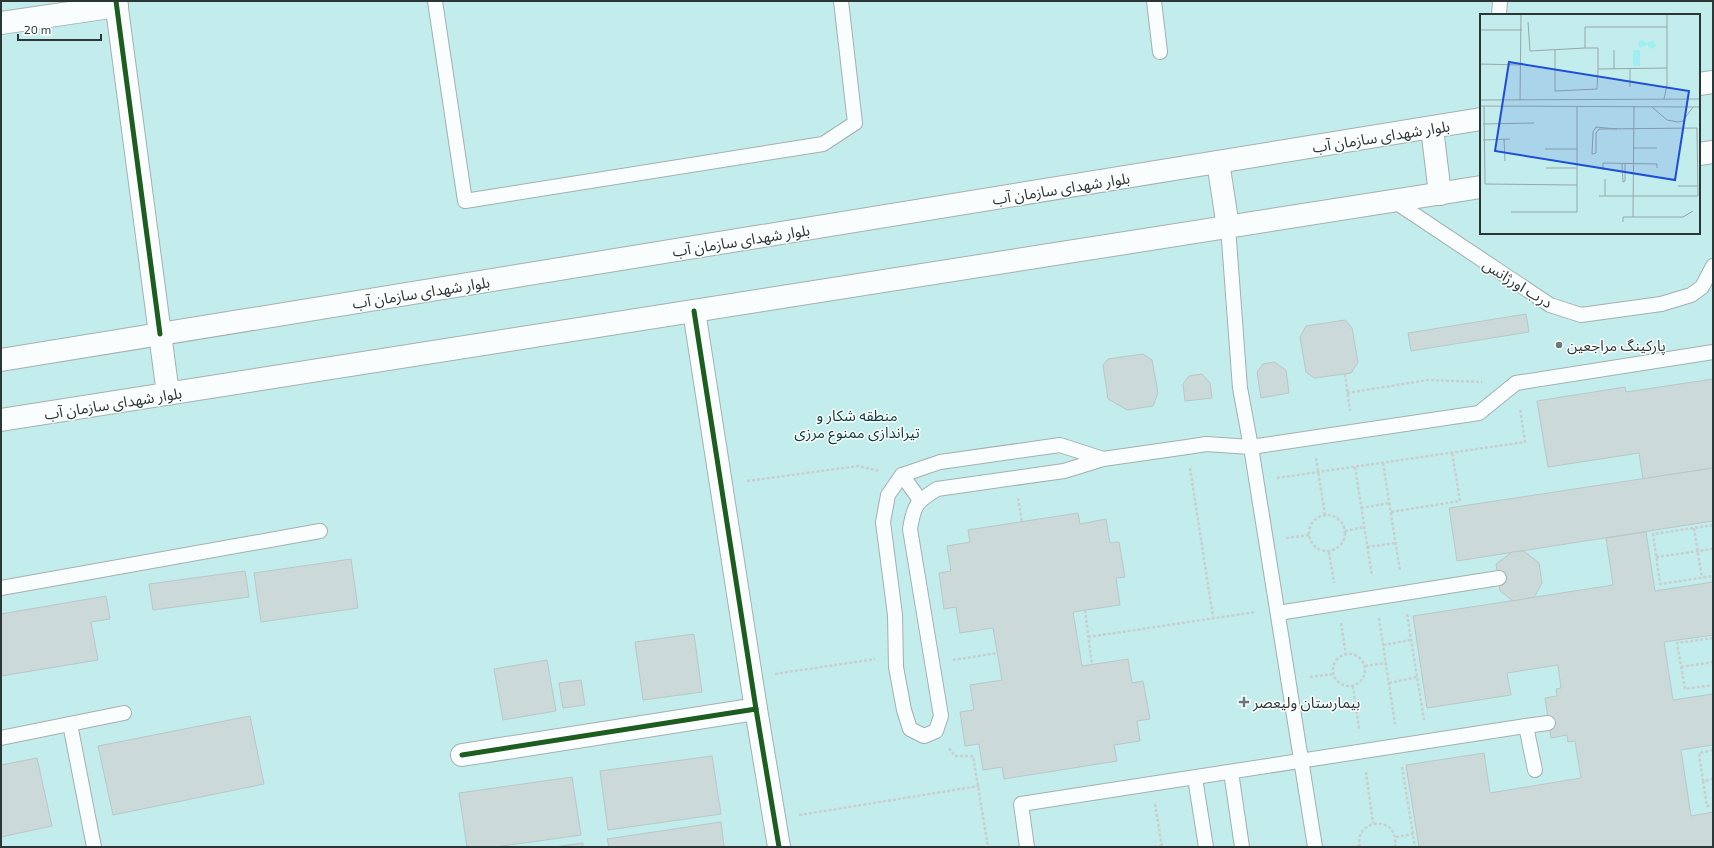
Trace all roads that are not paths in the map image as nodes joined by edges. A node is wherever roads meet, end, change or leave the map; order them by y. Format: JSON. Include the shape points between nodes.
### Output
{"nodes":[{"id":1,"x":435,"y":1,"type":"edge"},
{"id":2,"x":841,"y":1,"type":"edge"},
{"id":3,"x":1154,"y":1,"type":"edge"},
{"id":4,"x":1500,"y":1,"type":"edge"},
{"id":5,"x":117,"y":4,"type":"edge"},
{"id":6,"x":1499,"y":14,"type":"edge"},
{"id":7,"x":1,"y":23,"type":"edge"},
{"id":8,"x":1160,"y":52,"type":"dead end"},
{"id":9,"x":1713,"y":82,"type":"edge"},
{"id":10,"x":1700,"y":84,"type":"edge"},
{"id":11,"x":1480,"y":120,"type":"edge"},
{"id":12,"x":1432,"y":128,"type":"junction"},
{"id":13,"x":1713,"y":152,"type":"edge"},
{"id":14,"x":1700,"y":154,"type":"edge"},
{"id":15,"x":1218,"y":162,"type":"junction"},
{"id":16,"x":1480,"y":187,"type":"edge"},
{"id":17,"x":1440,"y":194,"type":"junction"},
{"id":18,"x":1394,"y":201,"type":"junction"},
{"id":19,"x":1228,"y":227,"type":"junction"},
{"id":20,"x":1713,"y":266,"type":"edge"},
{"id":21,"x":694,"y":311,"type":"junction"},
{"id":22,"x":160,"y":334,"type":"junction"},
{"id":23,"x":1713,"y":352,"type":"edge"},
{"id":24,"x":1,"y":360,"type":"edge"},
{"id":25,"x":168,"y":394,"type":"junction"},
{"id":26,"x":1,"y":420,"type":"edge"},
{"id":27,"x":1251,"y":447,"type":"junction"},
{"id":28,"x":1103,"y":459,"type":"junction"},
{"id":29,"x":902,"y":476,"type":"junction"},
{"id":30,"x":920,"y":500,"type":"junction"},
{"id":31,"x":320,"y":531,"type":"dead end"},
{"id":32,"x":1498,"y":578,"type":"dead end"},
{"id":33,"x":1,"y":588,"type":"edge"},
{"id":34,"x":1278,"y":613,"type":"junction"},
{"id":35,"x":756,"y":709,"type":"junction"},
{"id":36,"x":124,"y":713,"type":"dead end"},
{"id":37,"x":1548,"y":722,"type":"dead end"},
{"id":38,"x":70,"y":724,"type":"junction"},
{"id":39,"x":1526,"y":726,"type":"junction"},
{"id":40,"x":1,"y":738,"type":"edge"},
{"id":41,"x":462,"y":755,"type":"dead end"},
{"id":42,"x":1301,"y":761,"type":"junction"},
{"id":43,"x":1535,"y":770,"type":"dead end"},
{"id":44,"x":1231,"y":772,"type":"junction"},
{"id":45,"x":1195,"y":778,"type":"junction"},
{"id":46,"x":94,"y":847,"type":"edge"},
{"id":47,"x":779,"y":847,"type":"edge"},
{"id":48,"x":1027,"y":847,"type":"edge"},
{"id":49,"x":1206,"y":847,"type":"edge"},
{"id":50,"x":1242,"y":847,"type":"edge"},
{"id":51,"x":1315,"y":847,"type":"edge"}],
"edges":[{"from":1,"to":2,"type":"lane","via":[[465,201],[823,144],[856,124]]},
{"from":3,"to":8,"type":"lane"},
{"from":4,"to":6,"type":"lane"},
{"from":5,"to":7,"type":"main road"},
{"from":5,"to":22,"type":"main road"},
{"from":9,"to":10,"type":"main road"},
{"from":11,"to":12,"type":"main road","name":"بلوار شهدای سازمان آب"},
{"from":12,"to":15,"type":"main road","name":"بلوار شهدای سازمان آب"},
{"from":12,"to":17,"type":"main road"},
{"from":13,"to":14,"type":"main road"},
{"from":15,"to":19,"type":"main road"},
{"from":15,"to":22,"type":"main road","name":"بلوار شهدای سازمان آب"},
{"from":16,"to":17,"type":"main road","name":"بلوار شهدای سازمان آب"},
{"from":17,"to":18,"type":"main road","name":"بلوار شهدای سازمان آب"},
{"from":18,"to":19,"type":"main road","name":"بلوار شهدای سازمان آب"},
{"from":18,"to":20,"type":"lane","name":"درب اورژانس","via":[[1550,305],[1581,315],[1661,304],[1691,295],[1702,287]]},
{"from":19,"to":21,"type":"main road","name":"بلوار شهدای سازمان آب"},
{"from":19,"to":27,"type":"lane","via":[[1240,388]]},
{"from":21,"to":25,"type":"main road","name":"بلوار شهدای سازمان آب"},
{"from":21,"to":35,"type":"main road"},
{"from":22,"to":24,"type":"main road","name":"بلوار شهدای سازمان آب"},
{"from":22,"to":25,"type":"main road"},
{"from":23,"to":27,"type":"lane","via":[[1516,383],[1479,413]]},
{"from":25,"to":26,"type":"main road","name":"بلوار شهدای سازمان آب"},
{"from":27,"to":28,"type":"lane","via":[[1206,444]]},
{"from":27,"to":34,"type":"lane"},
{"from":28,"to":29,"type":"lane","via":[[1060,445],[940,462]]},
{"from":28,"to":30,"type":"lane","via":[[1064,471],[937,489]]},
{"from":29,"to":30,"type":"lane"},
{"from":29,"to":30,"type":"lane","via":[[888,495],[883,522],[895,615],[895,656],[902,703],[910,729],[924,736],[936,731],[941,716],[910,529],[912,512]]},
{"from":31,"to":33,"type":"lane"},
{"from":32,"to":34,"type":"lane"},
{"from":34,"to":42,"type":"lane"},
{"from":35,"to":41,"type":"main road"},
{"from":35,"to":47,"type":"main road"},
{"from":36,"to":38,"type":"lane"},
{"from":37,"to":39,"type":"lane"},
{"from":38,"to":40,"type":"lane"},
{"from":38,"to":46,"type":"lane"},
{"from":39,"to":42,"type":"lane"},
{"from":39,"to":43,"type":"lane"},
{"from":42,"to":44,"type":"lane"},
{"from":42,"to":51,"type":"lane"},
{"from":44,"to":45,"type":"lane"},
{"from":44,"to":50,"type":"lane"},
{"from":45,"to":48,"type":"lane","via":[[1021,804]]},
{"from":45,"to":49,"type":"lane"}]}
